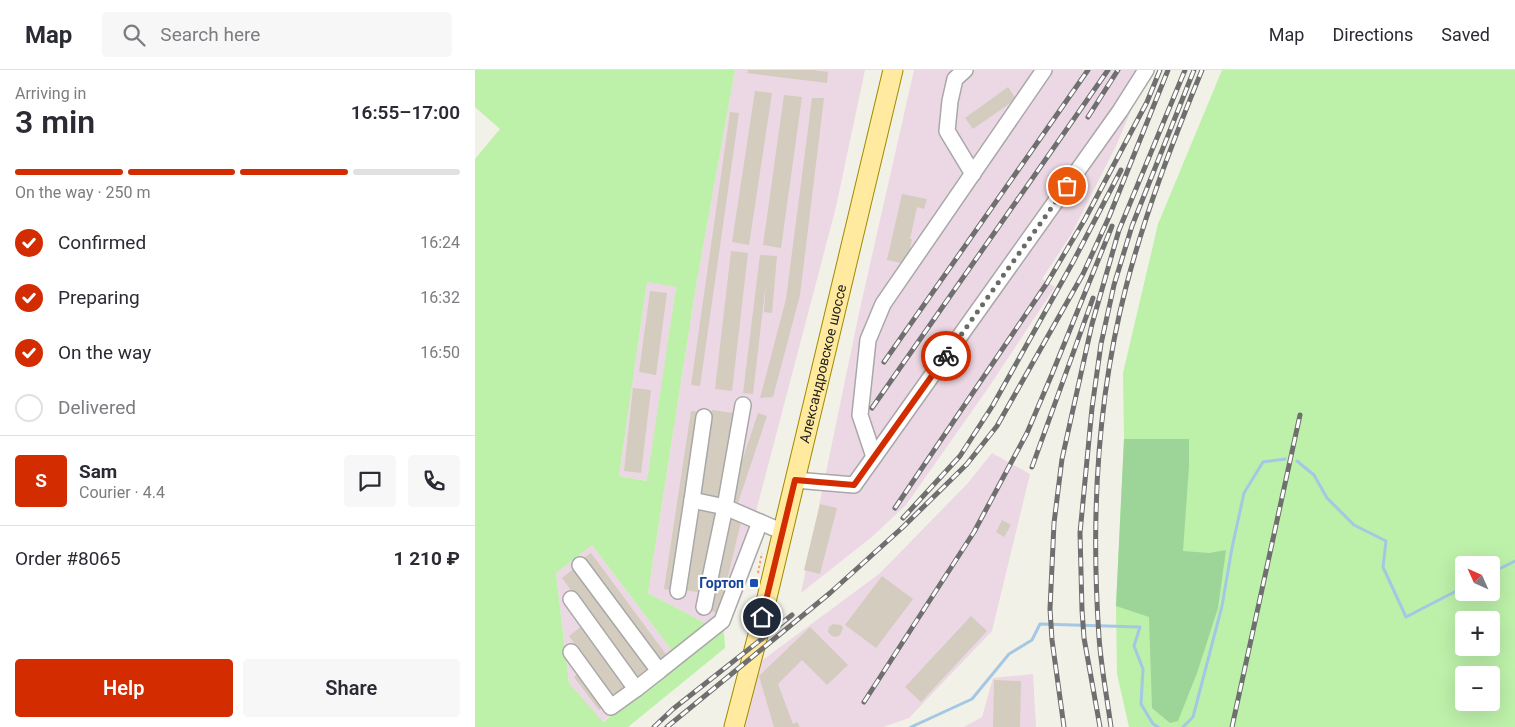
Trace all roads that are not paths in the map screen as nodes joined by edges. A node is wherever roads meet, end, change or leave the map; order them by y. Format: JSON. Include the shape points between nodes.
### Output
{"nodes":[{"id":1,"x":893,"y":70,"type":"edge"},
{"id":2,"x":965,"y":70,"type":"edge"},
{"id":3,"x":1044,"y":70,"type":"edge"},
{"id":4,"x":1146,"y":70,"type":"edge"},
{"id":5,"x":973,"y":174,"type":"junction"},
{"id":6,"x":743,"y":405,"type":"dead end"},
{"id":7,"x":704,"y":418,"type":"dead end"},
{"id":8,"x":874,"y":457,"type":"junction"},
{"id":9,"x":795,"y":480,"type":"junction"},
{"id":10,"x":692,"y":500,"type":"junction"},
{"id":11,"x":725,"y":508,"type":"junction"},
{"id":12,"x":760,"y":522,"type":"junction"},
{"id":13,"x":783,"y":532,"type":"junction"},
{"id":14,"x":580,"y":565,"type":"dead end"},
{"id":15,"x":678,"y":590,"type":"dead end"},
{"id":16,"x":571,"y":599,"type":"dead end"},
{"id":17,"x":704,"y":607,"type":"dead end"},
{"id":18,"x":571,"y":652,"type":"dead end"},
{"id":19,"x":659,"y":671,"type":"junction"},
{"id":20,"x":636,"y":689,"type":"junction"},
{"id":21,"x":734,"y":727,"type":"edge"}],
"edges":[{"from":1,"to":9,"type":"main road","name":"Александровское шоссе"},
{"from":2,"to":5,"type":"lane","via":[[955,79],[947,132]]},
{"from":3,"to":5,"type":"lane"},
{"from":4,"to":8,"type":"lane"},
{"from":5,"to":8,"type":"lane","via":[[883,304],[868,340],[860,415]]},
{"from":6,"to":11,"type":"lane"},
{"from":7,"to":10,"type":"lane"},
{"from":8,"to":9,"type":"lane","via":[[854,485]]},
{"from":9,"to":13,"type":"main road","name":"Александровское шоссе"},
{"from":10,"to":11,"type":"lane"},
{"from":10,"to":15,"type":"lane"},
{"from":11,"to":12,"type":"lane"},
{"from":11,"to":17,"type":"lane"},
{"from":12,"to":13,"type":"lane"},
{"from":12,"to":19,"type":"lane","via":[[722,621]]},
{"from":13,"to":21,"type":"main road","name":"Александровское шоссе"},
{"from":14,"to":19,"type":"lane"},
{"from":16,"to":20,"type":"lane"},
{"from":18,"to":20,"type":"lane","via":[[611,707]]},
{"from":19,"to":20,"type":"lane"}]}
